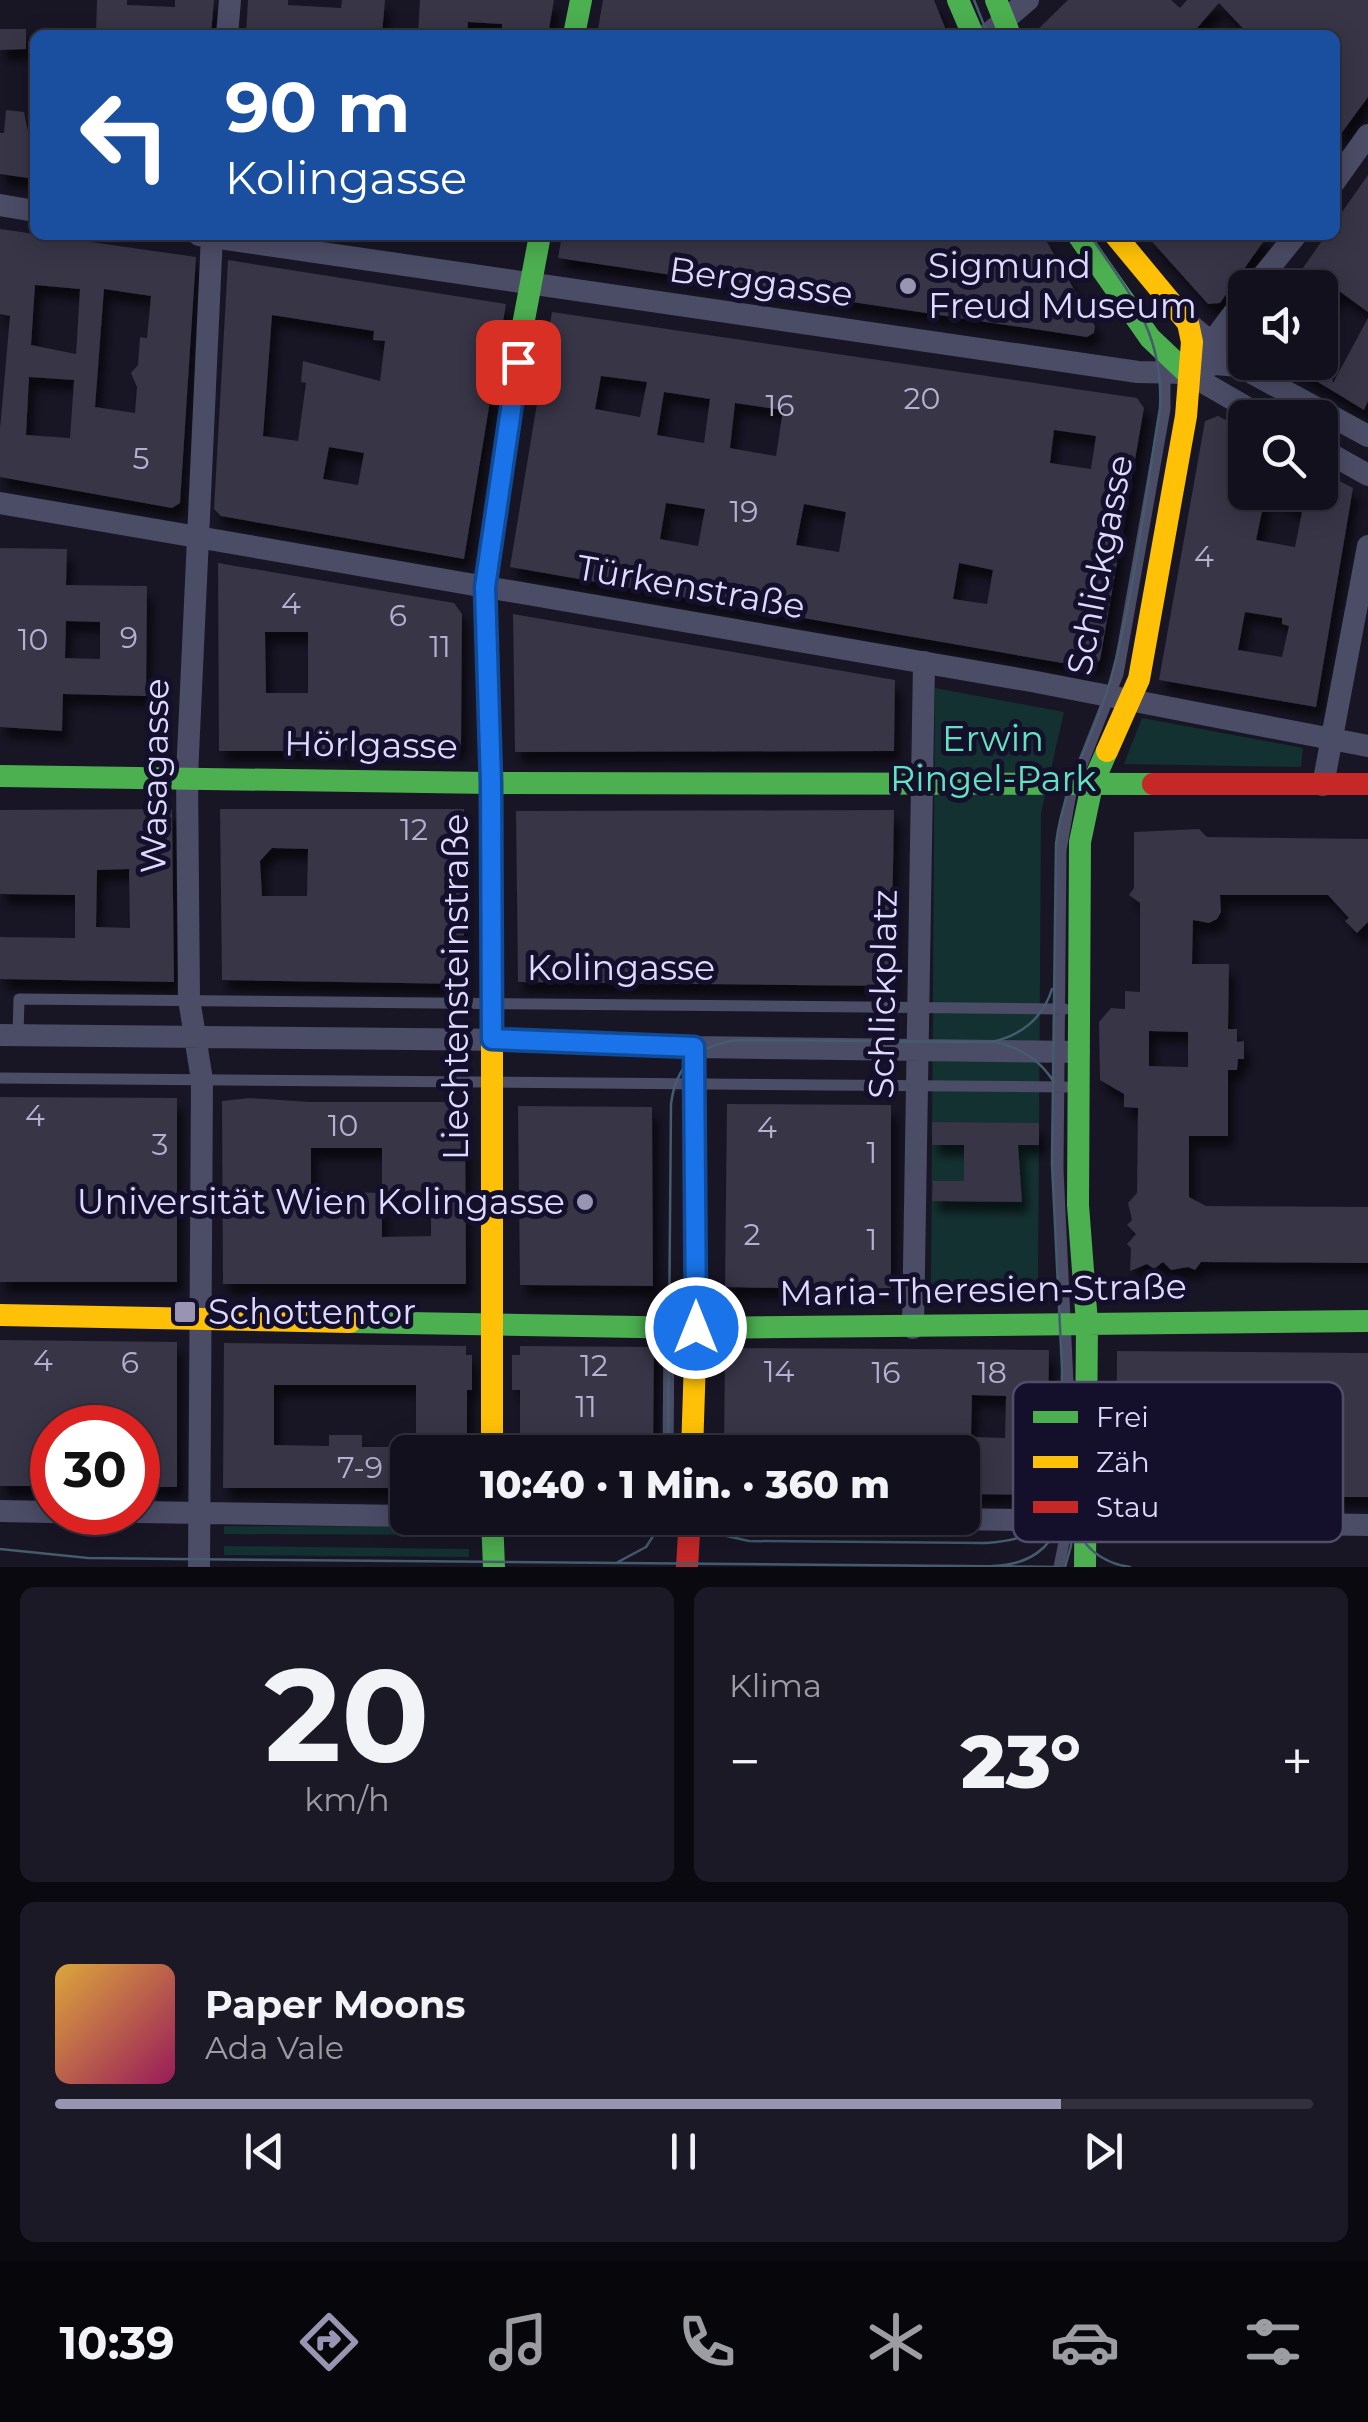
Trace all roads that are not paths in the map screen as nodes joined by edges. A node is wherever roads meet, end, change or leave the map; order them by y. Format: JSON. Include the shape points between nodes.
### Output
{"nodes":[{"id":1,"x":230,"y":0,"type":"edge"},
{"id":2,"x":581,"y":0,"type":"edge"},
{"id":3,"x":958,"y":0,"type":"edge"},
{"id":4,"x":1028,"y":0,"type":"edge"},
{"id":5,"x":999,"y":23,"type":"edge"},
{"id":6,"x":227,"y":30,"type":"edge"},
{"id":7,"x":575,"y":30,"type":"edge"},
{"id":8,"x":970,"y":30,"type":"edge"},
{"id":9,"x":1368,"y":135,"type":"edge"},
{"id":10,"x":1340,"y":174,"type":"edge"},
{"id":11,"x":0,"y":205,"type":"edge"},
{"id":12,"x":30,"y":209,"type":"edge"},
{"id":13,"x":207,"y":240,"type":"edge"},
{"id":14,"x":234,"y":240,"type":"edge"},
{"id":15,"x":539,"y":240,"type":"edge"},
{"id":16,"x":1082,"y":240,"type":"edge"},
{"id":17,"x":1292,"y":240,"type":"edge"},
{"id":18,"x":1112,"y":242,"type":"edge"},
{"id":19,"x":1268,"y":270,"type":"edge"},
{"id":20,"x":531,"y":284,"type":"junction"},
{"id":21,"x":1144,"y":305,"type":"dead end"},
{"id":22,"x":1228,"y":321,"type":"edge"},
{"id":23,"x":1188,"y":323,"type":"junction"},
{"id":24,"x":1216,"y":338,"type":"junction"},
{"id":25,"x":1228,"y":353,"type":"edge"},
{"id":26,"x":1166,"y":359,"type":"junction"},
{"id":27,"x":1228,"y":365,"type":"edge"},
{"id":28,"x":1264,"y":380,"type":"edge"},
{"id":29,"x":1233,"y":400,"type":"edge"},
{"id":30,"x":1368,"y":436,"type":"edge"},
{"id":31,"x":1338,"y":458,"type":"edge"},
{"id":32,"x":1368,"y":474,"type":"edge"},
{"id":33,"x":0,"y":503,"type":"edge"},
{"id":34,"x":198,"y":535,"type":"junction"},
{"id":35,"x":1368,"y":546,"type":"edge"},
{"id":36,"x":485,"y":587,"type":"junction"},
{"id":37,"x":924,"y":662,"type":"junction"},
{"id":38,"x":1120,"y":698,"type":"junction"},
{"id":39,"x":1332,"y":739,"type":"junction"},
{"id":40,"x":1368,"y":746,"type":"edge"},
{"id":41,"x":0,"y":776,"type":"edge"},
{"id":42,"x":187,"y":776,"type":"junction"},
{"id":43,"x":491,"y":783,"type":"junction"},
{"id":44,"x":921,"y":784,"type":"junction"},
{"id":45,"x":1083,"y":784,"type":"junction"},
{"id":46,"x":1368,"y":784,"type":"edge"},
{"id":47,"x":1323,"y":785,"type":"junction"},
{"id":48,"x":189,"y":999,"type":"junction"},
{"id":49,"x":492,"y":1002,"type":"junction"},
{"id":50,"x":918,"y":1006,"type":"junction"},
{"id":51,"x":1069,"y":1009,"type":"junction"},
{"id":52,"x":9,"y":1035,"type":"edge"},
{"id":53,"x":195,"y":1036,"type":"junction"},
{"id":54,"x":492,"y":1039,"type":"junction"},
{"id":55,"x":694,"y":1047,"type":"junction"},
{"id":56,"x":917,"y":1048,"type":"junction"},
{"id":57,"x":1069,"y":1051,"type":"junction"},
{"id":58,"x":0,"y":1078,"type":"edge"},
{"id":59,"x":202,"y":1080,"type":"junction"},
{"id":60,"x":492,"y":1082,"type":"junction"},
{"id":61,"x":694,"y":1084,"type":"junction"},
{"id":62,"x":916,"y":1086,"type":"junction"},
{"id":63,"x":1068,"y":1088,"type":"junction"},
{"id":64,"x":0,"y":1315,"type":"edge"},
{"id":65,"x":203,"y":1318,"type":"junction"},
{"id":66,"x":1368,"y":1321,"type":"edge"},
{"id":67,"x":492,"y":1324,"type":"junction"},
{"id":68,"x":1076,"y":1324,"type":"junction"},
{"id":69,"x":670,"y":1328,"type":"junction"},
{"id":70,"x":696,"y":1328,"type":"junction"},
{"id":71,"x":912,"y":1328,"type":"junction"},
{"id":72,"x":1076,"y":1382,"type":"edge"},
{"id":73,"x":492,"y":1435,"type":"edge"},
{"id":74,"x":668,"y":1435,"type":"edge"},
{"id":75,"x":693,"y":1435,"type":"edge"},
{"id":76,"x":0,"y":1512,"type":"edge"},
{"id":77,"x":30,"y":1512,"type":"edge"},
{"id":78,"x":160,"y":1512,"type":"edge"},
{"id":79,"x":199,"y":1513,"type":"junction"},
{"id":80,"x":390,"y":1516,"type":"edge"},
{"id":81,"x":980,"y":1520,"type":"edge"},
{"id":82,"x":1013,"y":1521,"type":"edge"},
{"id":83,"x":1343,"y":1525,"type":"edge"},
{"id":84,"x":1368,"y":1525,"type":"edge"},
{"id":85,"x":493,"y":1535,"type":"edge"},
{"id":86,"x":689,"y":1535,"type":"edge"},
{"id":87,"x":1069,"y":1542,"type":"edge"},
{"id":88,"x":1081,"y":1542,"type":"edge"},
{"id":89,"x":199,"y":1567,"type":"edge"},
{"id":90,"x":494,"y":1567,"type":"edge"},
{"id":91,"x":687,"y":1567,"type":"edge"},
{"id":92,"x":1060,"y":1567,"type":"edge"},
{"id":93,"x":1085,"y":1567,"type":"edge"}],
"edges":[{"from":1,"to":6,"type":"street"},
{"from":2,"to":7,"type":"street"},
{"from":3,"to":8,"type":"street"},
{"from":4,"to":5,"type":"street"},
{"from":9,"to":10,"type":"street"},
{"from":11,"to":12,"type":"street"},
{"from":13,"to":34,"type":"street","name":"Wasagasse"},
{"from":14,"to":20,"type":"street","name":"Berggasse"},
{"from":15,"to":20,"type":"street","name":"Liechtensteinstraße"},
{"from":16,"to":26,"type":"street"},
{"from":17,"to":19,"type":"street"},
{"from":18,"to":23,"type":"street"},
{"from":20,"to":26,"type":"street","name":"Berggasse","via":[[1138,372]]},
{"from":20,"to":36,"type":"street","name":"Liechtensteinstraße"},
{"from":21,"to":26,"type":"lane"},
{"from":22,"to":24,"type":"street"},
{"from":23,"to":24,"type":"street"},
{"from":23,"to":26,"type":"street","name":"Schlickgasse","via":[[1192,342]]},
{"from":24,"to":25,"type":"street"},
{"from":24,"to":26,"type":"street"},
{"from":26,"to":27,"type":"street","name":"Berggasse"},
{"from":26,"to":29,"type":"street"},
{"from":26,"to":38,"type":"lane","name":"Schlickgasse","via":[[1165,409]]},
{"from":26,"to":38,"type":"street","name":"Schlickgasse","via":[[1186,416],[1139,679]]},
{"from":28,"to":30,"type":"street"},
{"from":31,"to":32,"type":"street"},
{"from":33,"to":34,"type":"street","name":"Türkenstraße"},
{"from":34,"to":36,"type":"street","name":"Türkenstraße"},
{"from":34,"to":42,"type":"street","name":"Wasagasse"},
{"from":35,"to":39,"type":"street"},
{"from":36,"to":37,"type":"street","name":"Türkenstraße"},
{"from":36,"to":43,"type":"street","name":"Liechtensteinstraße"},
{"from":37,"to":38,"type":"street","name":"Türkenstraße"},
{"from":37,"to":44,"type":"street","name":"Schlickplatz"},
{"from":38,"to":39,"type":"street","name":"Türkenstraße"},
{"from":38,"to":45,"type":"street","name":"Schlickgasse"},
{"from":39,"to":40,"type":"street","name":"Türkenstraße"},
{"from":39,"to":47,"type":"street"},
{"from":41,"to":42,"type":"street","name":"Hörlgasse"},
{"from":42,"to":43,"type":"street","name":"Hörlgasse"},
{"from":42,"to":48,"type":"street","name":"Wasagasse"},
{"from":43,"to":44,"type":"street","name":"Hörlgasse"},
{"from":43,"to":49,"type":"street","name":"Liechtensteinstraße"},
{"from":44,"to":45,"type":"street"},
{"from":44,"to":50,"type":"street","name":"Schlickplatz"},
{"from":45,"to":47,"type":"street"},
{"from":45,"to":51,"type":"street"},
{"from":46,"to":47,"type":"street"},
{"from":48,"to":49,"type":"lane","name":"Kolingasse"},
{"from":48,"to":52,"type":"lane","name":"Kolingasse","via":[[20,998]]},
{"from":48,"to":53,"type":"street","name":"Wasagasse"},
{"from":49,"to":50,"type":"lane","name":"Kolingasse"},
{"from":49,"to":54,"type":"street","name":"Liechtensteinstraße"},
{"from":50,"to":51,"type":"lane","name":"Kolingasse"},
{"from":50,"to":56,"type":"street","name":"Schlickplatz"},
{"from":51,"to":57,"type":"street"},
{"from":52,"to":53,"type":"street","name":"Kolingasse"},
{"from":53,"to":54,"type":"street","name":"Kolingasse"},
{"from":53,"to":59,"type":"street","name":"Wasagasse"},
{"from":54,"to":55,"type":"street","name":"Kolingasse"},
{"from":54,"to":60,"type":"street","name":"Liechtensteinstraße"},
{"from":55,"to":56,"type":"street","name":"Kolingasse"},
{"from":55,"to":61,"type":"street"},
{"from":56,"to":57,"type":"street","name":"Kolingasse"},
{"from":56,"to":62,"type":"street","name":"Schlickplatz"},
{"from":57,"to":63,"type":"street"},
{"from":58,"to":59,"type":"lane"},
{"from":59,"to":60,"type":"lane"},
{"from":59,"to":65,"type":"street","name":"Wasagasse"},
{"from":60,"to":61,"type":"lane"},
{"from":60,"to":67,"type":"street","name":"Liechtensteinstraße"},
{"from":61,"to":62,"type":"lane"},
{"from":61,"to":70,"type":"street"},
{"from":62,"to":63,"type":"lane"},
{"from":62,"to":71,"type":"street","name":"Schlickplatz"},
{"from":63,"to":68,"type":"street","via":[[1078,1205]]},
{"from":64,"to":65,"type":"street","name":"Maria-Theresien-Straße"},
{"from":65,"to":67,"type":"street","name":"Maria-Theresien-Straße"},
{"from":65,"to":79,"type":"street","name":"Wasagasse"},
{"from":66,"to":68,"type":"street","name":"Maria-Theresien-Straße"},
{"from":67,"to":69,"type":"street","name":"Maria-Theresien-Straße"},
{"from":67,"to":73,"type":"street","name":"Liechtensteinstraße"},
{"from":68,"to":71,"type":"street","name":"Maria-Theresien-Straße"},
{"from":68,"to":72,"type":"street"},
{"from":69,"to":70,"type":"street","name":"Maria-Theresien-Straße"},
{"from":69,"to":74,"type":"lane"},
{"from":70,"to":71,"type":"street","name":"Maria-Theresien-Straße"},
{"from":70,"to":75,"type":"street"},
{"from":76,"to":77,"type":"street"},
{"from":78,"to":79,"type":"street"},
{"from":79,"to":80,"type":"street"},
{"from":79,"to":89,"type":"street","name":"Wasagasse"},
{"from":81,"to":82,"type":"street"},
{"from":83,"to":84,"type":"street"},
{"from":85,"to":90,"type":"street"},
{"from":86,"to":91,"type":"street"},
{"from":87,"to":92,"type":"lane"},
{"from":88,"to":93,"type":"street"}]}
